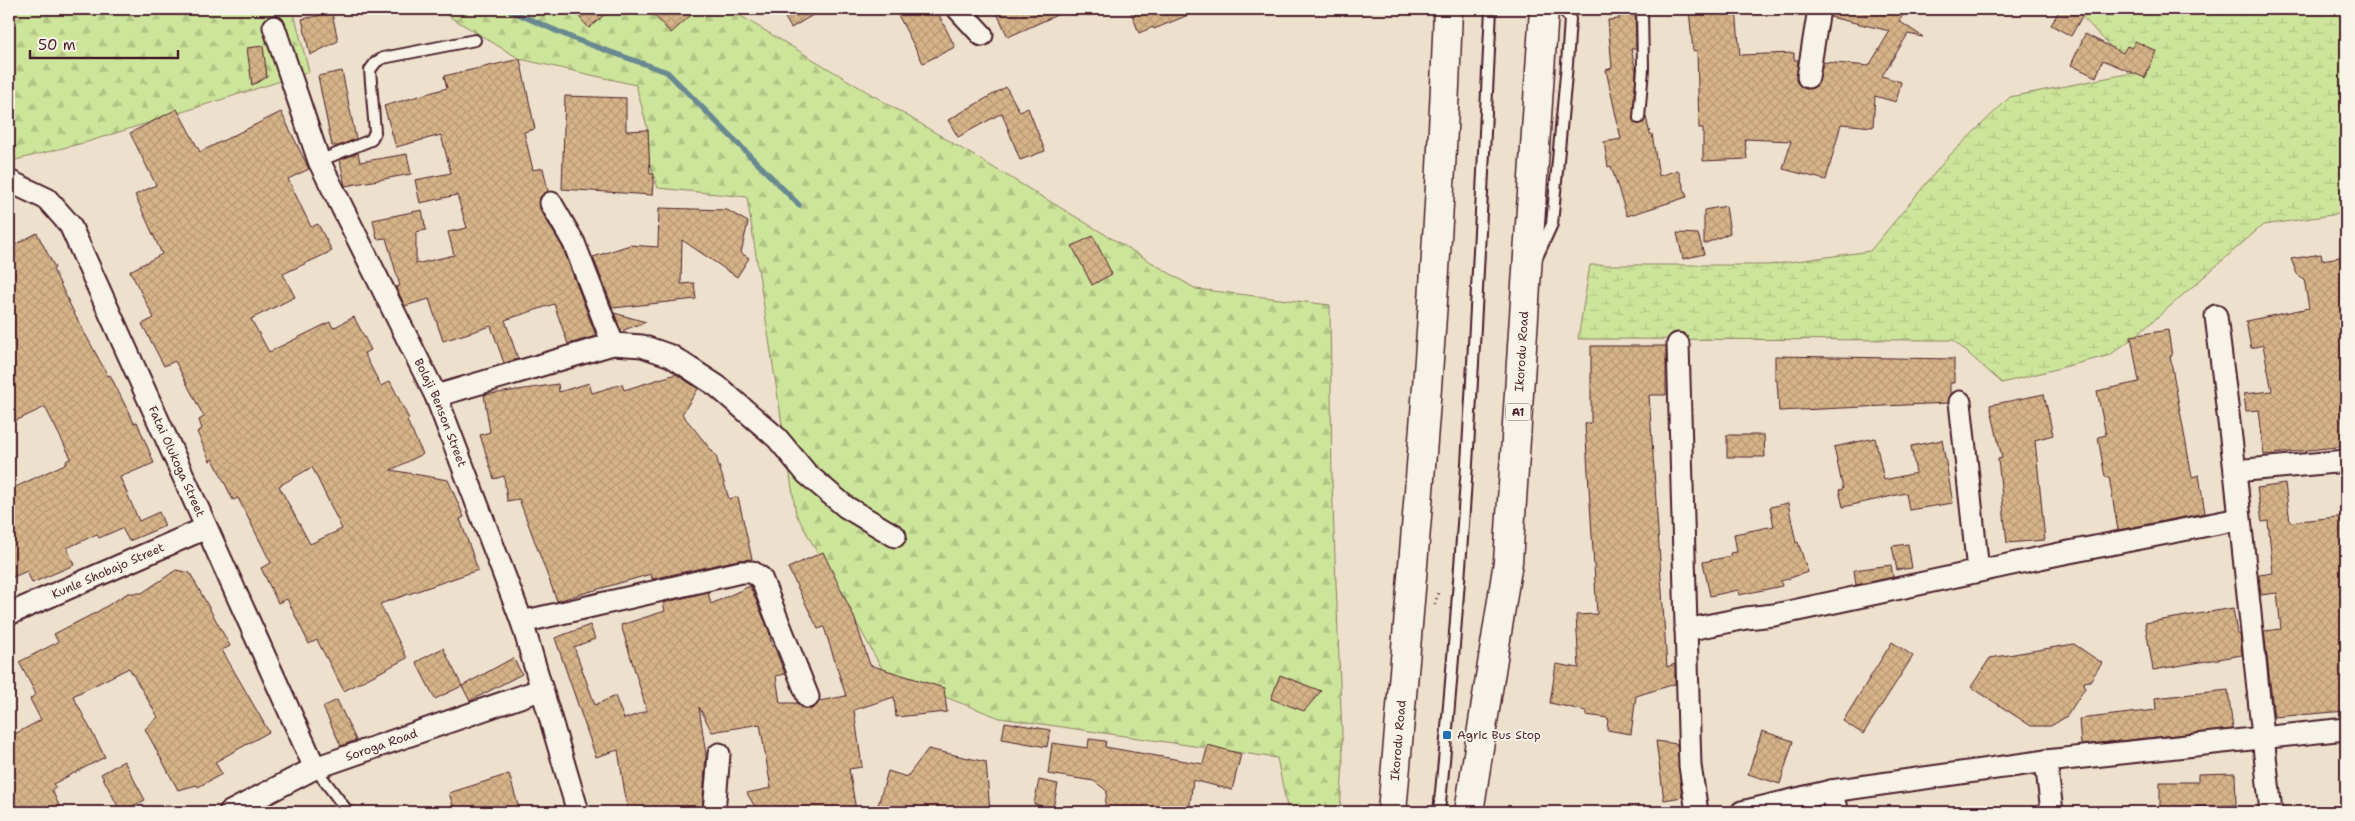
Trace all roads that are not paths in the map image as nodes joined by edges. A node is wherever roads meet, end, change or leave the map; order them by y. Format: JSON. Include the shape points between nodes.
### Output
{"nodes":[{"id":1,"x":958,"y":9,"type":"edge"},
{"id":2,"x":1448,"y":9,"type":"edge"},
{"id":3,"x":1491,"y":9,"type":"edge"},
{"id":4,"x":1544,"y":9,"type":"edge"},
{"id":5,"x":1564,"y":9,"type":"edge"},
{"id":6,"x":1642,"y":9,"type":"edge"},
{"id":7,"x":1819,"y":9,"type":"edge"},
{"id":8,"x":274,"y":26,"type":"dead end"},
{"id":9,"x":982,"y":35,"type":"dead end"},
{"id":10,"x":475,"y":40,"type":"dead end"},
{"id":11,"x":1808,"y":78,"type":"dead end"},
{"id":12,"x":1639,"y":118,"type":"dead end"},
{"id":13,"x":320,"y":161,"type":"junction"},
{"id":14,"x":9,"y":181,"type":"edge"},
{"id":15,"x":551,"y":204,"type":"dead end"},
{"id":16,"x":1526,"y":278,"type":"junction"},
{"id":17,"x":2216,"y":316,"type":"dead end"},
{"id":18,"x":612,"y":344,"type":"junction"},
{"id":19,"x":1678,"y":344,"type":"dead end"},
{"id":20,"x":436,"y":396,"type":"junction"},
{"id":21,"x":1960,"y":402,"type":"dead end"},
{"id":22,"x":2346,"y":461,"type":"edge"},
{"id":23,"x":2235,"y":471,"type":"junction"},
{"id":24,"x":2239,"y":519,"type":"junction"},
{"id":25,"x":206,"y":528,"type":"junction"},
{"id":26,"x":895,"y":536,"type":"dead end"},
{"id":27,"x":1978,"y":571,"type":"junction"},
{"id":28,"x":9,"y":614,"type":"edge"},
{"id":29,"x":522,"y":622,"type":"junction"},
{"id":30,"x":1686,"y":630,"type":"junction"},
{"id":31,"x":540,"y":690,"type":"junction"},
{"id":32,"x":808,"y":697,"type":"dead end"},
{"id":33,"x":2346,"y":729,"type":"edge"},
{"id":34,"x":2263,"y":738,"type":"junction"},
{"id":35,"x":719,"y":754,"type":"dead end"},
{"id":36,"x":2046,"y":761,"type":"junction"},
{"id":37,"x":315,"y":768,"type":"junction"},
{"id":38,"x":1831,"y":791,"type":"junction"},
{"id":39,"x":230,"y":812,"type":"edge"},
{"id":40,"x":348,"y":812,"type":"edge"},
{"id":41,"x":576,"y":812,"type":"edge"},
{"id":42,"x":714,"y":812,"type":"edge"},
{"id":43,"x":1392,"y":812,"type":"edge"},
{"id":44,"x":1440,"y":812,"type":"edge"},
{"id":45,"x":1469,"y":812,"type":"edge"},
{"id":46,"x":1697,"y":812,"type":"edge"},
{"id":47,"x":1742,"y":812,"type":"edge"},
{"id":48,"x":1837,"y":812,"type":"edge"},
{"id":49,"x":2052,"y":812,"type":"edge"},
{"id":50,"x":2271,"y":812,"type":"edge"}],
"edges":[{"from":1,"to":9,"type":"street"},
{"from":2,"to":43,"type":"highway","name":"Ikorodu Road","via":[[1437,246]]},
{"from":3,"to":44,"type":"lane","via":[[1470,412]]},
{"from":4,"to":16,"type":"highway","name":"Ikorodu Road","number":"A1"},
{"from":5,"to":16,"type":"lane","via":[[1570,19],[1568,55],[1552,224]]},
{"from":6,"to":12,"type":"lane","via":[[1643,69]]},
{"from":7,"to":11,"type":"street"},
{"from":8,"to":13,"type":"street","name":"Bolaji Benson Street"},
{"from":10,"to":13,"type":"lane","via":[[376,62],[370,70],[375,132],[371,140]]},
{"from":13,"to":20,"type":"street","name":"Bolaji Benson Street"},
{"from":14,"to":25,"type":"street","name":"Fatai Olukoga Street","via":[[47,199],[70,225]]},
{"from":15,"to":18,"type":"street","via":[[574,242]]},
{"from":16,"to":45,"type":"highway","name":"Ikorodu Road","number":"A1","via":[[1508,562]]},
{"from":17,"to":23,"type":"street"},
{"from":18,"to":20,"type":"street"},
{"from":18,"to":26,"type":"street","via":[[642,346],[671,356],[717,386],[777,438],[807,474],[846,507]]},
{"from":19,"to":30,"type":"street"},
{"from":20,"to":29,"type":"street","name":"Bolaji Benson Street"},
{"from":21,"to":27,"type":"street"},
{"from":22,"to":23,"type":"street"},
{"from":23,"to":24,"type":"street"},
{"from":24,"to":27,"type":"street"},
{"from":24,"to":34,"type":"street"},
{"from":25,"to":28,"type":"street","name":"Kunle Shobajo Street"},
{"from":25,"to":37,"type":"street","name":"Fatai Olukoga Street"},
{"from":27,"to":30,"type":"street","via":[[1774,615]]},
{"from":29,"to":31,"type":"street","name":"Bolaji Benson Street"},
{"from":29,"to":32,"type":"street","via":[[752,572],[761,578]]},
{"from":30,"to":46,"type":"street","via":[[1690,766]]},
{"from":31,"to":37,"type":"street","name":"Soroga Road"},
{"from":31,"to":41,"type":"street","name":"Bolaji Benson Street"},
{"from":33,"to":34,"type":"street"},
{"from":34,"to":36,"type":"street"},
{"from":34,"to":50,"type":"street"},
{"from":35,"to":42,"type":"street"},
{"from":36,"to":38,"type":"street"},
{"from":36,"to":49,"type":"street"},
{"from":37,"to":39,"type":"street","name":"Soroga Road"},
{"from":37,"to":40,"type":"lane"},
{"from":38,"to":47,"type":"street"},
{"from":38,"to":48,"type":"street"}]}
